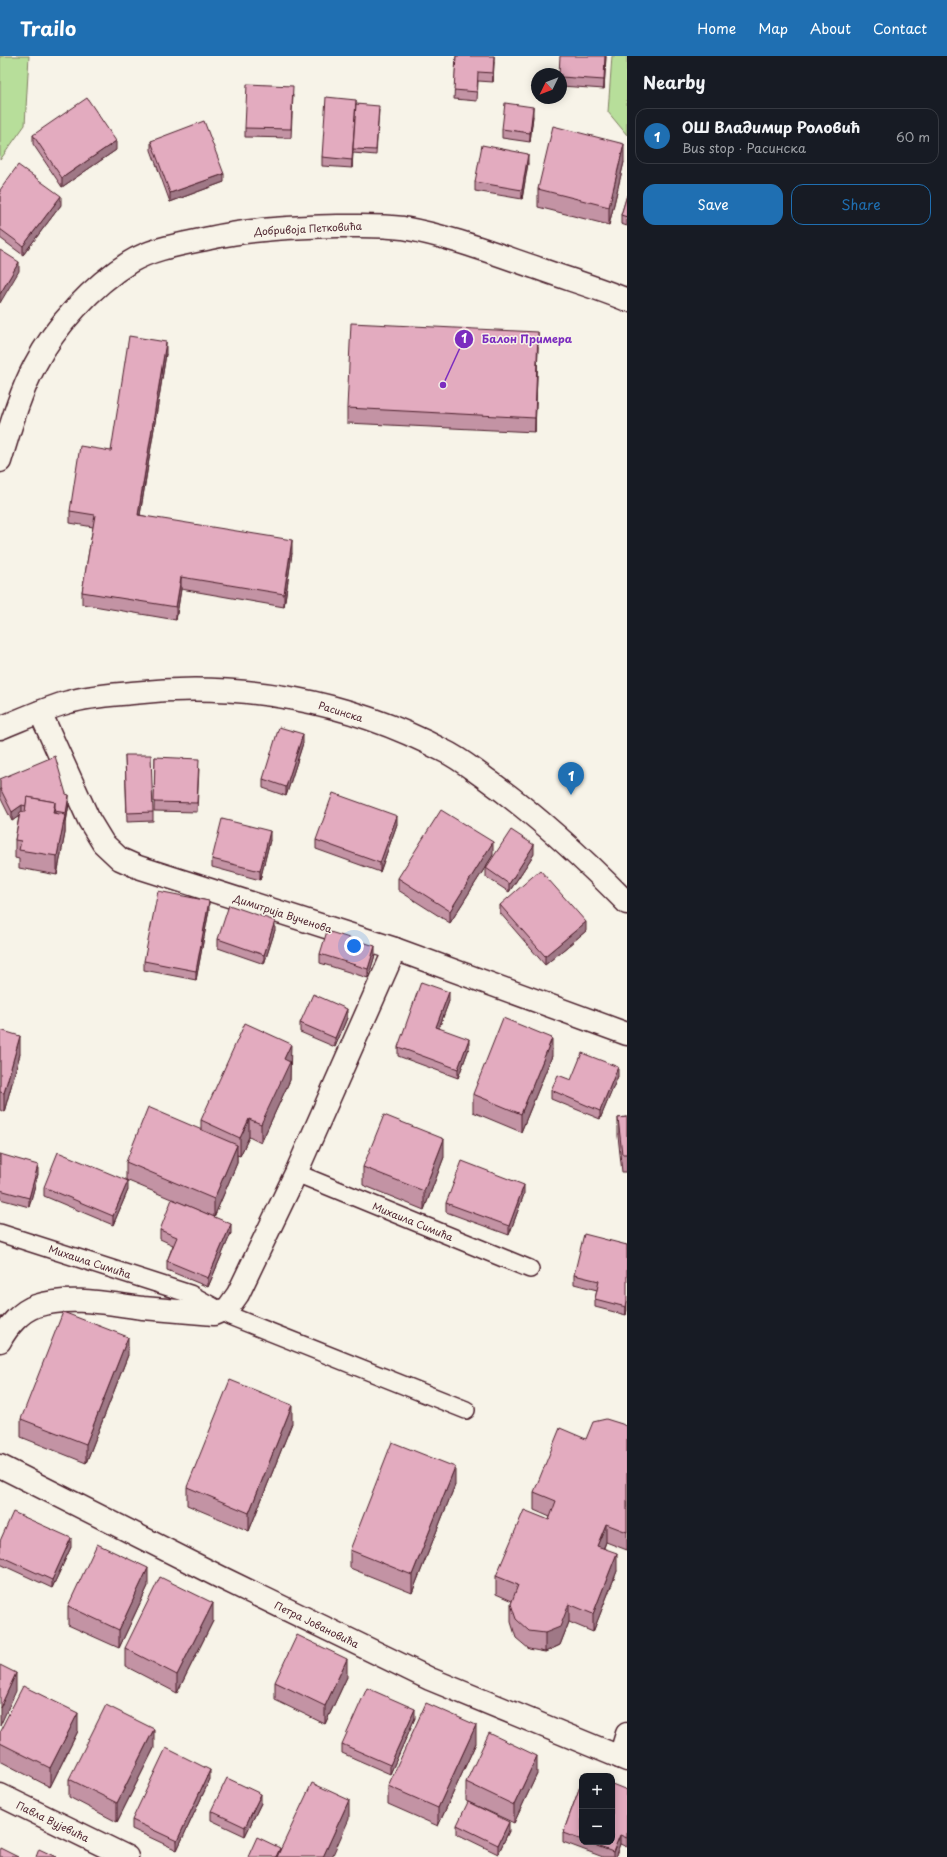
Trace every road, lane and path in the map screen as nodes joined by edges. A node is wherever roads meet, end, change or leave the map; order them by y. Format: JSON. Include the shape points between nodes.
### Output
{"nodes":[{"id":1,"x":627,"y":300,"type":"edge"},
{"id":2,"x":0,"y":461,"type":"edge"},
{"id":3,"x":40,"y":712,"type":"junction"},
{"id":4,"x":0,"y":728,"type":"edge"},
{"id":5,"x":627,"y":903,"type":"edge"},
{"id":6,"x":395,"y":949,"type":"junction"},
{"id":7,"x":627,"y":1034,"type":"edge"},
{"id":8,"x":296,"y":1173,"type":"junction"},
{"id":9,"x":0,"y":1233,"type":"edge"},
{"id":10,"x":530,"y":1269,"type":"dead end"},
{"id":11,"x":222,"y":1312,"type":"junction"},
{"id":12,"x":0,"y":1341,"type":"edge"},
{"id":13,"x":466,"y":1410,"type":"dead end"},
{"id":14,"x":0,"y":1466,"type":"edge"},
{"id":15,"x":627,"y":1734,"type":"edge"},
{"id":16,"x":623,"y":1758,"type":"edge"},
{"id":17,"x":0,"y":1795,"type":"edge"},
{"id":18,"x":127,"y":1857,"type":"edge"}],
"edges":[{"from":1,"to":2,"type":"street","name":"Добривоја Петковића","via":[[474,246],[401,228],[368,226],[264,229],[158,250],[131,261],[108,278],[87,297],[53,337],[35,364]]},
{"from":3,"to":4,"type":"street","name":"Расинска"},
{"from":3,"to":5,"type":"street","name":"Расинска","via":[[70,701],[164,689],[220,689],[278,695],[330,706],[408,733],[446,751],[518,802],[592,867]]},
{"from":3,"to":6,"type":"street","name":"Димитрија Вученова","via":[[89,820],[103,843],[120,859],[138,867]]},
{"from":6,"to":7,"type":"street","name":"Димитрија Вученова"},
{"from":6,"to":8,"type":"street"},
{"from":8,"to":10,"type":"lane","name":"Михаила Симића"},
{"from":8,"to":11,"type":"street","via":[[238,1294]]},
{"from":9,"to":11,"type":"lane","name":"Михаила Симића","via":[[190,1294]]},
{"from":11,"to":12,"type":"street","via":[[214,1314],[171,1311],[98,1302],[51,1303],[36,1306],[21,1314]]},
{"from":11,"to":13,"type":"lane"},
{"from":14,"to":16,"type":"street","name":"Петра Јовановића","via":[[430,1679]]},
{"from":15,"to":16,"type":"street","name":"Петра Јовановића"},
{"from":17,"to":18,"type":"street","name":"Павла Вујевића"}]}
